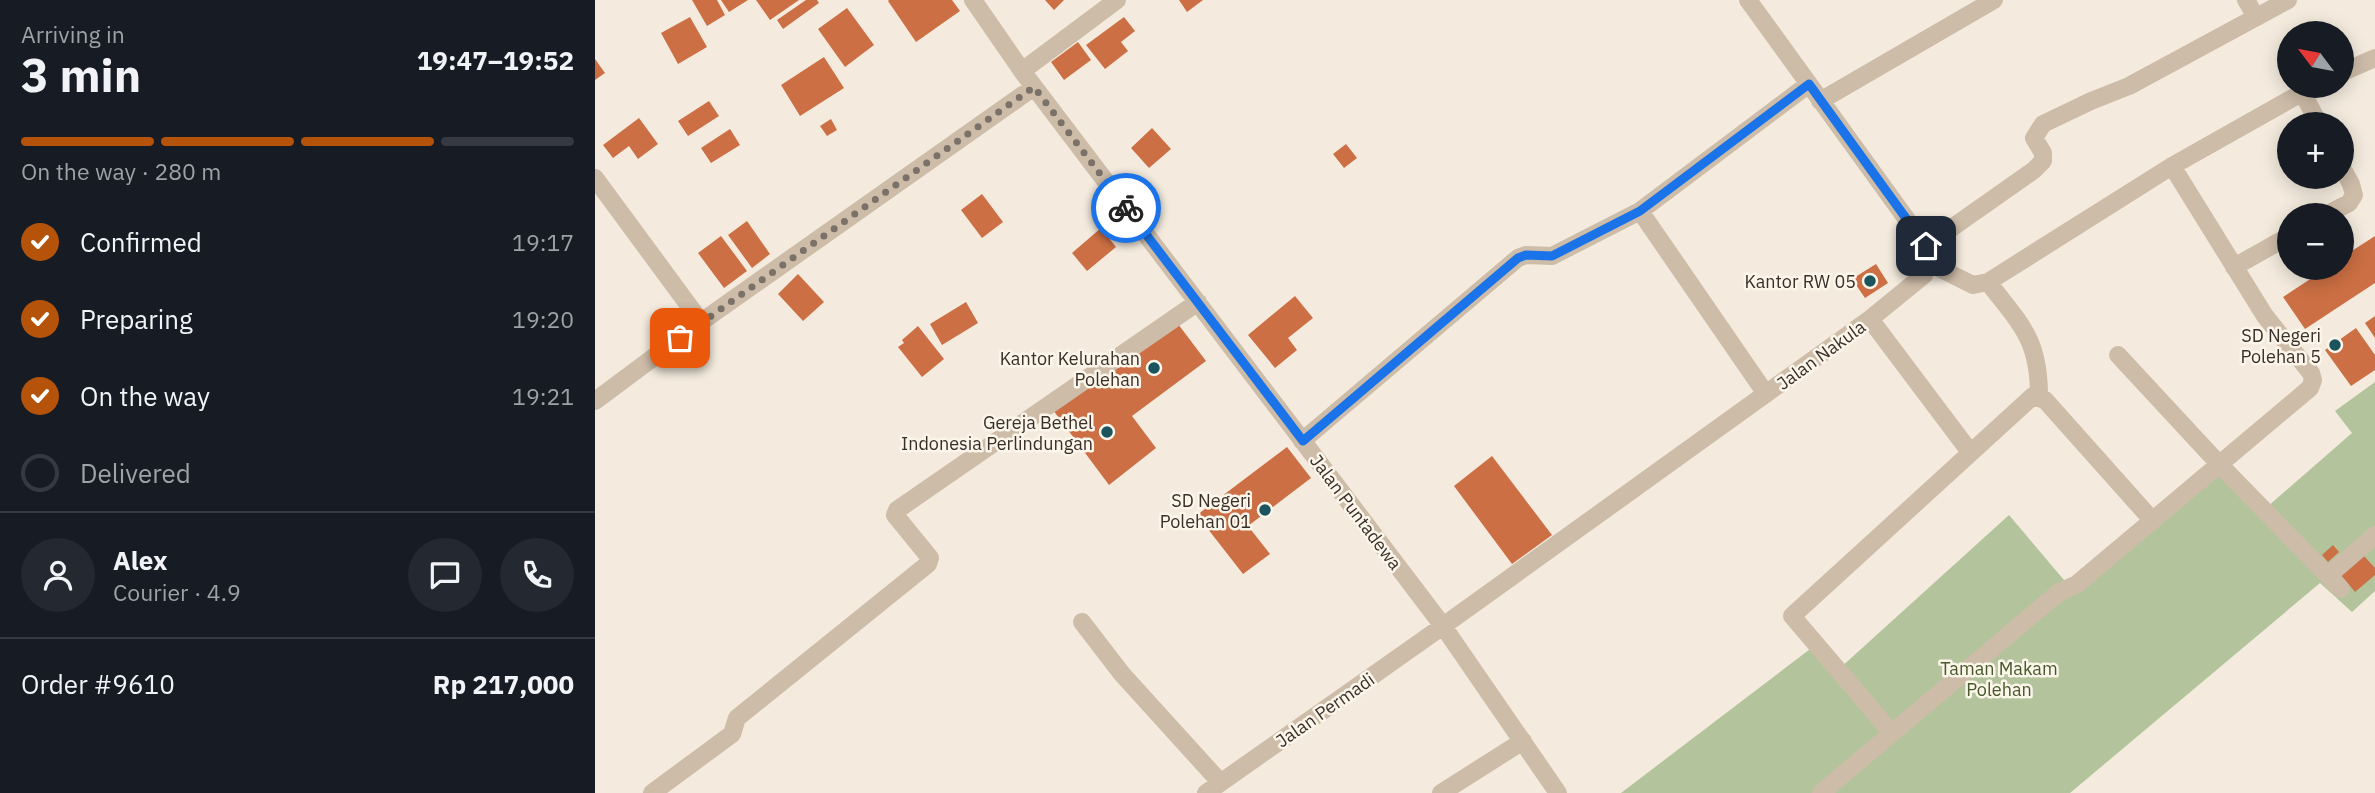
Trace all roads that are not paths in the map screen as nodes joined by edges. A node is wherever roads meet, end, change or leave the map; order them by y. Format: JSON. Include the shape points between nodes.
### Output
{"nodes":[{"id":1,"x":973,"y":0,"type":"edge"},
{"id":2,"x":1117,"y":0,"type":"edge"},
{"id":3,"x":1748,"y":0,"type":"edge"},
{"id":4,"x":1994,"y":0,"type":"edge"},
{"id":5,"x":2246,"y":0,"type":"edge"},
{"id":6,"x":2288,"y":0,"type":"edge"},
{"id":7,"x":2256,"y":17,"type":"junction"},
{"id":8,"x":2375,"y":58,"type":"edge"},
{"id":9,"x":2354,"y":67,"type":"edge"},
{"id":10,"x":1022,"y":71,"type":"junction"},
{"id":11,"x":1809,"y":84,"type":"junction"},
{"id":12,"x":1034,"y":87,"type":"junction"},
{"id":13,"x":2292,"y":98,"type":"edge"},
{"id":14,"x":1820,"y":101,"type":"junction"},
{"id":15,"x":2172,"y":166,"type":"junction"},
{"id":16,"x":595,"y":178,"type":"edge"},
{"id":17,"x":1640,"y":211,"type":"junction"},
{"id":18,"x":2277,"y":243,"type":"edge"},
{"id":19,"x":1927,"y":254,"type":"junction"},
{"id":20,"x":2234,"y":267,"type":"junction"},
{"id":21,"x":1988,"y":282,"type":"junction"},
{"id":22,"x":1198,"y":302,"type":"junction"},
{"id":23,"x":1870,"y":319,"type":"junction"},
{"id":24,"x":701,"y":322,"type":"junction"},
{"id":25,"x":2118,"y":355,"type":"dead end"},
{"id":26,"x":1766,"y":394,"type":"junction"},
{"id":27,"x":2039,"y":396,"type":"junction"},
{"id":28,"x":595,"y":401,"type":"edge"},
{"id":29,"x":1303,"y":441,"type":"junction"},
{"id":30,"x":1970,"y":452,"type":"junction"},
{"id":31,"x":2220,"y":465,"type":"junction"},
{"id":32,"x":2152,"y":520,"type":"junction"},
{"id":33,"x":2375,"y":535,"type":"edge"},
{"id":34,"x":1081,"y":622,"type":"dead end"},
{"id":35,"x":1443,"y":626,"type":"junction"},
{"id":36,"x":1892,"y":733,"type":"junction"},
{"id":37,"x":1523,"y":741,"type":"junction"},
{"id":38,"x":1213,"y":788,"type":"edge"},
{"id":39,"x":652,"y":793,"type":"edge"},
{"id":40,"x":1441,"y":793,"type":"edge"},
{"id":41,"x":1558,"y":793,"type":"edge"},
{"id":42,"x":1821,"y":793,"type":"edge"}],
"edges":[{"from":1,"to":10,"type":"street","name":"Jalan Puntadewa"},
{"from":2,"to":10,"type":"street"},
{"from":3,"to":11,"type":"street"},
{"from":4,"to":14,"type":"street"},
{"from":5,"to":7,"type":"street"},
{"from":6,"to":7,"type":"street"},
{"from":7,"to":19,"type":"street","name":"Jalan Nakula","via":[[2129,86],[2043,124],[2033,138],[2043,161]]},
{"from":8,"to":9,"type":"street"},
{"from":10,"to":12,"type":"street","name":"Jalan Puntadewa"},
{"from":11,"to":14,"type":"street"},
{"from":11,"to":17,"type":"street"},
{"from":12,"to":22,"type":"street","name":"Jalan Puntadewa"},
{"from":12,"to":24,"type":"street"},
{"from":13,"to":15,"type":"street"},
{"from":14,"to":19,"type":"street"},
{"from":15,"to":20,"type":"street"},
{"from":15,"to":21,"type":"street"},
{"from":16,"to":24,"type":"street"},
{"from":17,"to":26,"type":"street"},
{"from":17,"to":29,"type":"street","via":[[1552,256],[1518,258]]},
{"from":18,"to":20,"type":"street"},
{"from":19,"to":21,"type":"street","via":[[1973,285]]},
{"from":19,"to":23,"type":"street","name":"Jalan Nakula","via":[[1924,275]]},
{"from":20,"to":31,"type":"street","via":[[2313,380],[2310,388]]},
{"from":21,"to":27,"type":"street","via":[[2026,331],[2036,352]]},
{"from":22,"to":29,"type":"street","name":"Jalan Puntadewa"},
{"from":22,"to":39,"type":"street","via":[[897,510],[895,515],[930,558],[928,564],[737,718],[732,734]]},
{"from":23,"to":26,"type":"street","name":"Jalan Nakula"},
{"from":23,"to":30,"type":"street"},
{"from":24,"to":28,"type":"street"},
{"from":25,"to":31,"type":"street"},
{"from":26,"to":35,"type":"street","name":"Jalan Nakula"},
{"from":27,"to":30,"type":"street","via":[[2033,396]]},
{"from":27,"to":32,"type":"street"},
{"from":29,"to":35,"type":"street","name":"Jalan Puntadewa"},
{"from":30,"to":36,"type":"street","via":[[1793,616]]},
{"from":31,"to":32,"type":"street"},
{"from":31,"to":33,"type":"street","via":[[2335,582]]},
{"from":32,"to":36,"type":"street"},
{"from":34,"to":38,"type":"street"},
{"from":35,"to":37,"type":"street","name":"Jalan Puntadewa"},
{"from":35,"to":38,"type":"street","name":"Jalan Permadi"},
{"from":36,"to":42,"type":"street"},
{"from":37,"to":40,"type":"street"},
{"from":37,"to":41,"type":"street","name":"Jalan Puntadewa"}]}
